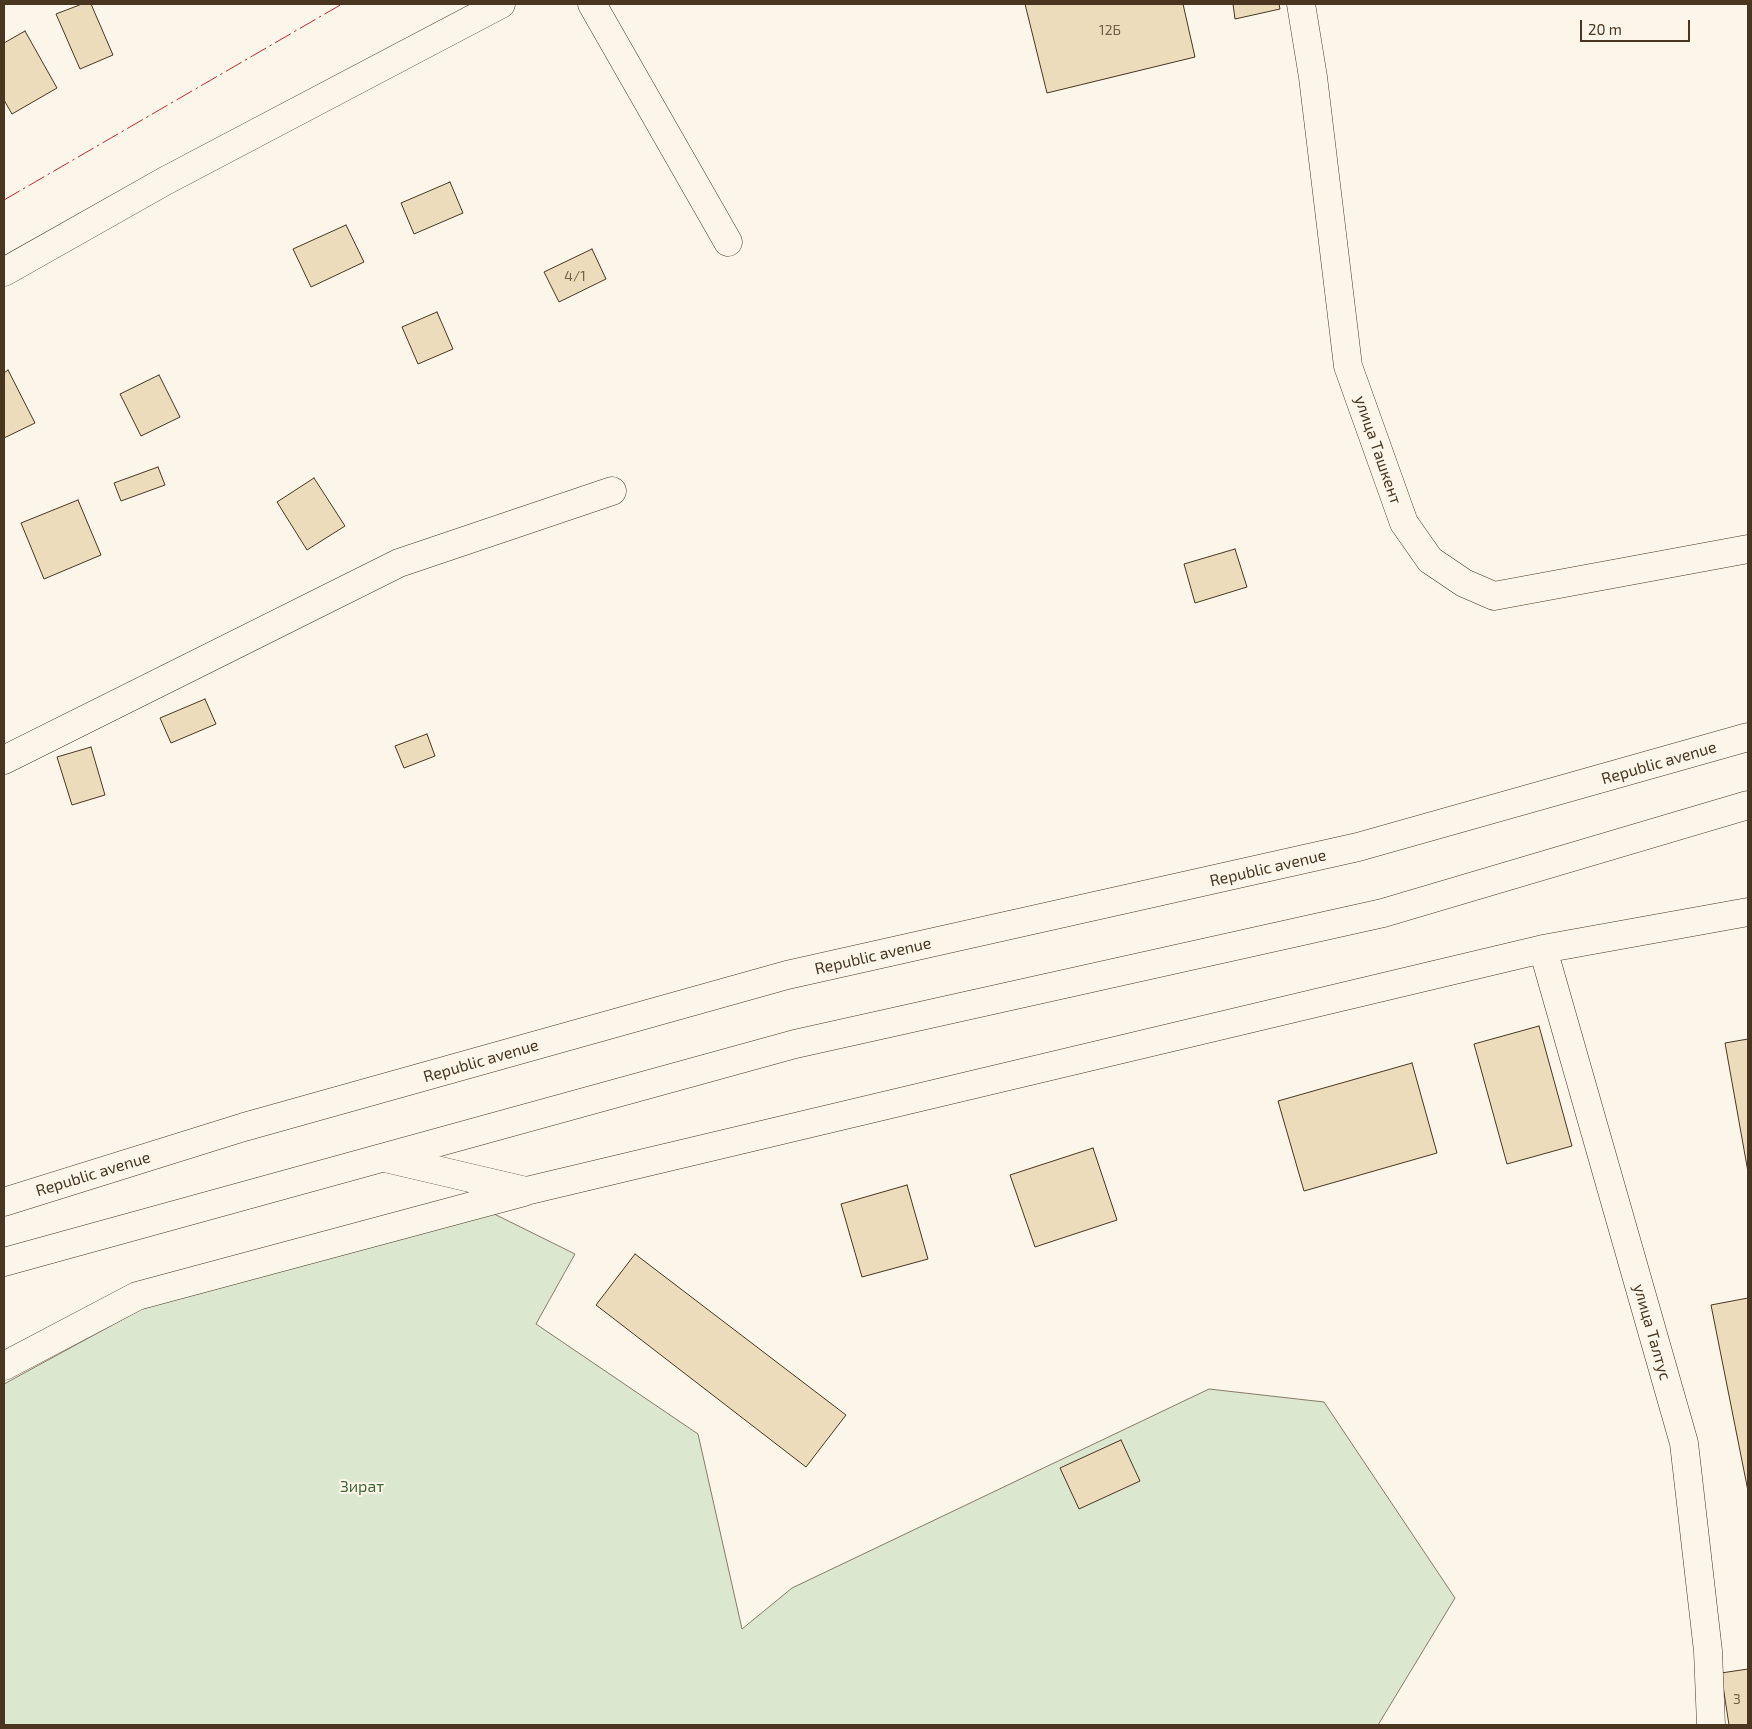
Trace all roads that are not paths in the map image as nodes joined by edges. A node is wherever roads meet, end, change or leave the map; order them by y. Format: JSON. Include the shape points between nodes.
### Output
{"nodes":[{"id":1,"x":501,"y":4,"type":"edge"},
{"id":2,"x":592,"y":4,"type":"edge"},
{"id":3,"x":1301,"y":4,"type":"edge"},
{"id":4,"x":728,"y":242,"type":"dead end"},
{"id":5,"x":4,"y":272,"type":"edge"},
{"id":6,"x":612,"y":491,"type":"dead end"},
{"id":7,"x":1748,"y":549,"type":"edge"},
{"id":8,"x":1748,"y":737,"type":"edge"},
{"id":9,"x":4,"y":760,"type":"edge"},
{"id":10,"x":1748,"y":805,"type":"edge"},
{"id":11,"x":1748,"y":912,"type":"edge"},
{"id":12,"x":1543,"y":948,"type":"junction"},
{"id":13,"x":385,"y":1158,"type":"junction"},
{"id":14,"x":526,"y":1192,"type":"junction"},
{"id":15,"x":4,"y":1202,"type":"edge"},
{"id":16,"x":4,"y":1262,"type":"edge"},
{"id":17,"x":4,"y":1366,"type":"edge"},
{"id":18,"x":1711,"y":1725,"type":"edge"}],
"edges":[{"from":1,"to":5,"type":"street","via":[[165,181]]},
{"from":2,"to":4,"type":"street"},
{"from":3,"to":7,"type":"street","name":"улица Ташкент","via":[[1313,77],[1348,366],[1404,523],[1430,560],[1464,583],[1494,596]]},
{"from":6,"to":9,"type":"street","via":[[399,563]]},
{"from":8,"to":15,"type":"street","name":"Republic avenue","via":[[1358,848],[787,975],[254,1124]]},
{"from":10,"to":13,"type":"street","via":[[1383,913],[795,1044]]},
{"from":11,"to":12,"type":"street"},
{"from":12,"to":14,"type":"street"},
{"from":12,"to":18,"type":"street","name":"улица Талтус","via":[[1684,1443],[1708,1651]]},
{"from":13,"to":14,"type":"street"},
{"from":13,"to":16,"type":"street"},
{"from":14,"to":17,"type":"street","via":[[137,1296]]}]}
